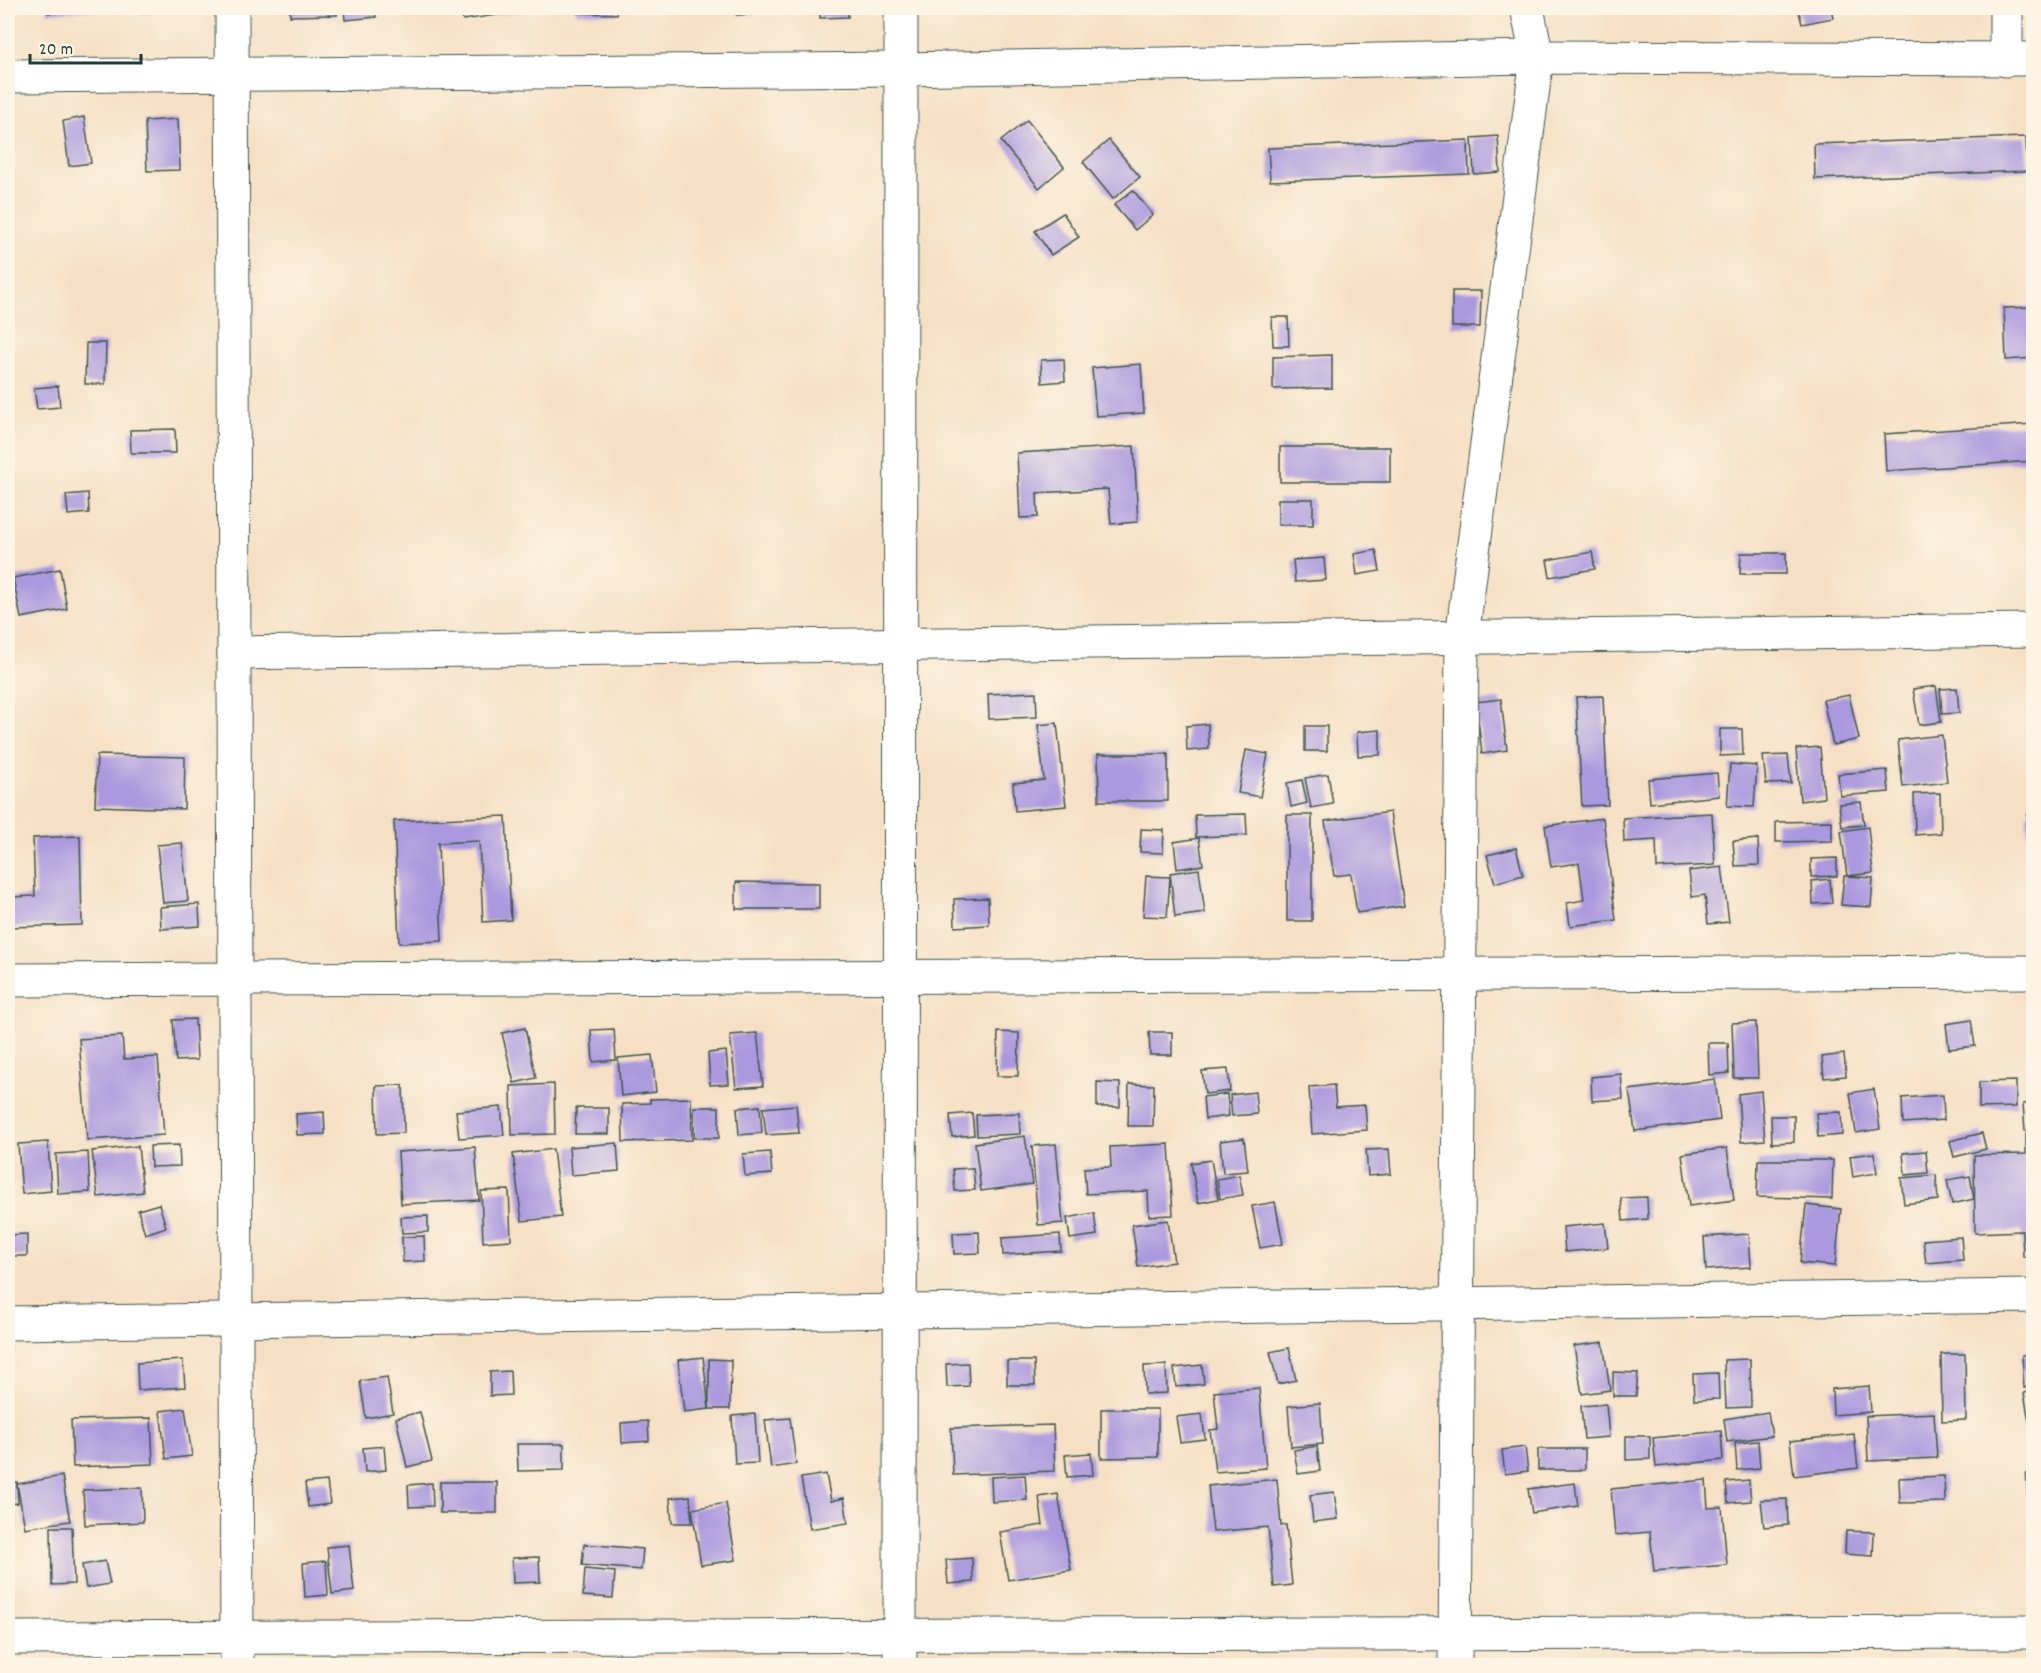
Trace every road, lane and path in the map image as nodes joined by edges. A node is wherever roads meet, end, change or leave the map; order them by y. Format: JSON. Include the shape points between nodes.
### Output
{"nodes":[{"id":1,"x":232,"y":8,"type":"edge"},
{"id":2,"x":901,"y":8,"type":"edge"},
{"id":3,"x":1527,"y":8,"type":"edge"},
{"id":4,"x":2006,"y":8,"type":"edge"},
{"id":5,"x":1538,"y":57,"type":"junction"},
{"id":6,"x":2020,"y":60,"type":"edge"},
{"id":7,"x":901,"y":69,"type":"junction"},
{"id":8,"x":232,"y":74,"type":"junction"},
{"id":9,"x":8,"y":76,"type":"edge"},
{"id":10,"x":2034,"y":630,"type":"edge"},
{"id":11,"x":1462,"y":637,"type":"junction"},
{"id":12,"x":901,"y":645,"type":"junction"},
{"id":13,"x":234,"y":653,"type":"junction"},
{"id":14,"x":2034,"y":972,"type":"edge"},
{"id":15,"x":1460,"y":974,"type":"junction"},
{"id":16,"x":901,"y":976,"type":"junction"},
{"id":17,"x":235,"y":979,"type":"junction"},
{"id":18,"x":8,"y":980,"type":"edge"},
{"id":19,"x":2034,"y":1296,"type":"edge"},
{"id":20,"x":1458,"y":1303,"type":"junction"},
{"id":21,"x":900,"y":1311,"type":"junction"},
{"id":22,"x":236,"y":1320,"type":"junction"},
{"id":23,"x":8,"y":1323,"type":"edge"},
{"id":24,"x":2034,"y":1632,"type":"edge"},
{"id":25,"x":8,"y":1638,"type":"edge"},
{"id":26,"x":900,"y":1650,"type":"edge"},
{"id":27,"x":1455,"y":1650,"type":"edge"},
{"id":28,"x":237,"y":1651,"type":"edge"}],
"edges":[{"from":1,"to":8,"type":"street"},
{"from":2,"to":7,"type":"street"},
{"from":3,"to":5,"type":"street"},
{"from":4,"to":6,"type":"street"},
{"from":5,"to":6,"type":"street"},
{"from":5,"to":7,"type":"street"},
{"from":5,"to":11,"type":"street"},
{"from":7,"to":8,"type":"street"},
{"from":7,"to":12,"type":"street"},
{"from":8,"to":9,"type":"street"},
{"from":8,"to":13,"type":"street"},
{"from":10,"to":11,"type":"street"},
{"from":11,"to":12,"type":"street"},
{"from":11,"to":15,"type":"street"},
{"from":12,"to":13,"type":"street"},
{"from":12,"to":16,"type":"street"},
{"from":13,"to":17,"type":"street"},
{"from":14,"to":15,"type":"street"},
{"from":15,"to":16,"type":"street"},
{"from":15,"to":20,"type":"street"},
{"from":16,"to":17,"type":"street"},
{"from":16,"to":21,"type":"street"},
{"from":17,"to":18,"type":"street"},
{"from":17,"to":22,"type":"street"},
{"from":19,"to":20,"type":"street"},
{"from":20,"to":21,"type":"street"},
{"from":20,"to":27,"type":"street"},
{"from":21,"to":22,"type":"street"},
{"from":21,"to":26,"type":"street"},
{"from":22,"to":23,"type":"street"},
{"from":22,"to":28,"type":"street"},
{"from":24,"to":27,"type":"street"},
{"from":25,"to":28,"type":"street"},
{"from":26,"to":27,"type":"street"},
{"from":26,"to":28,"type":"street"}]}
